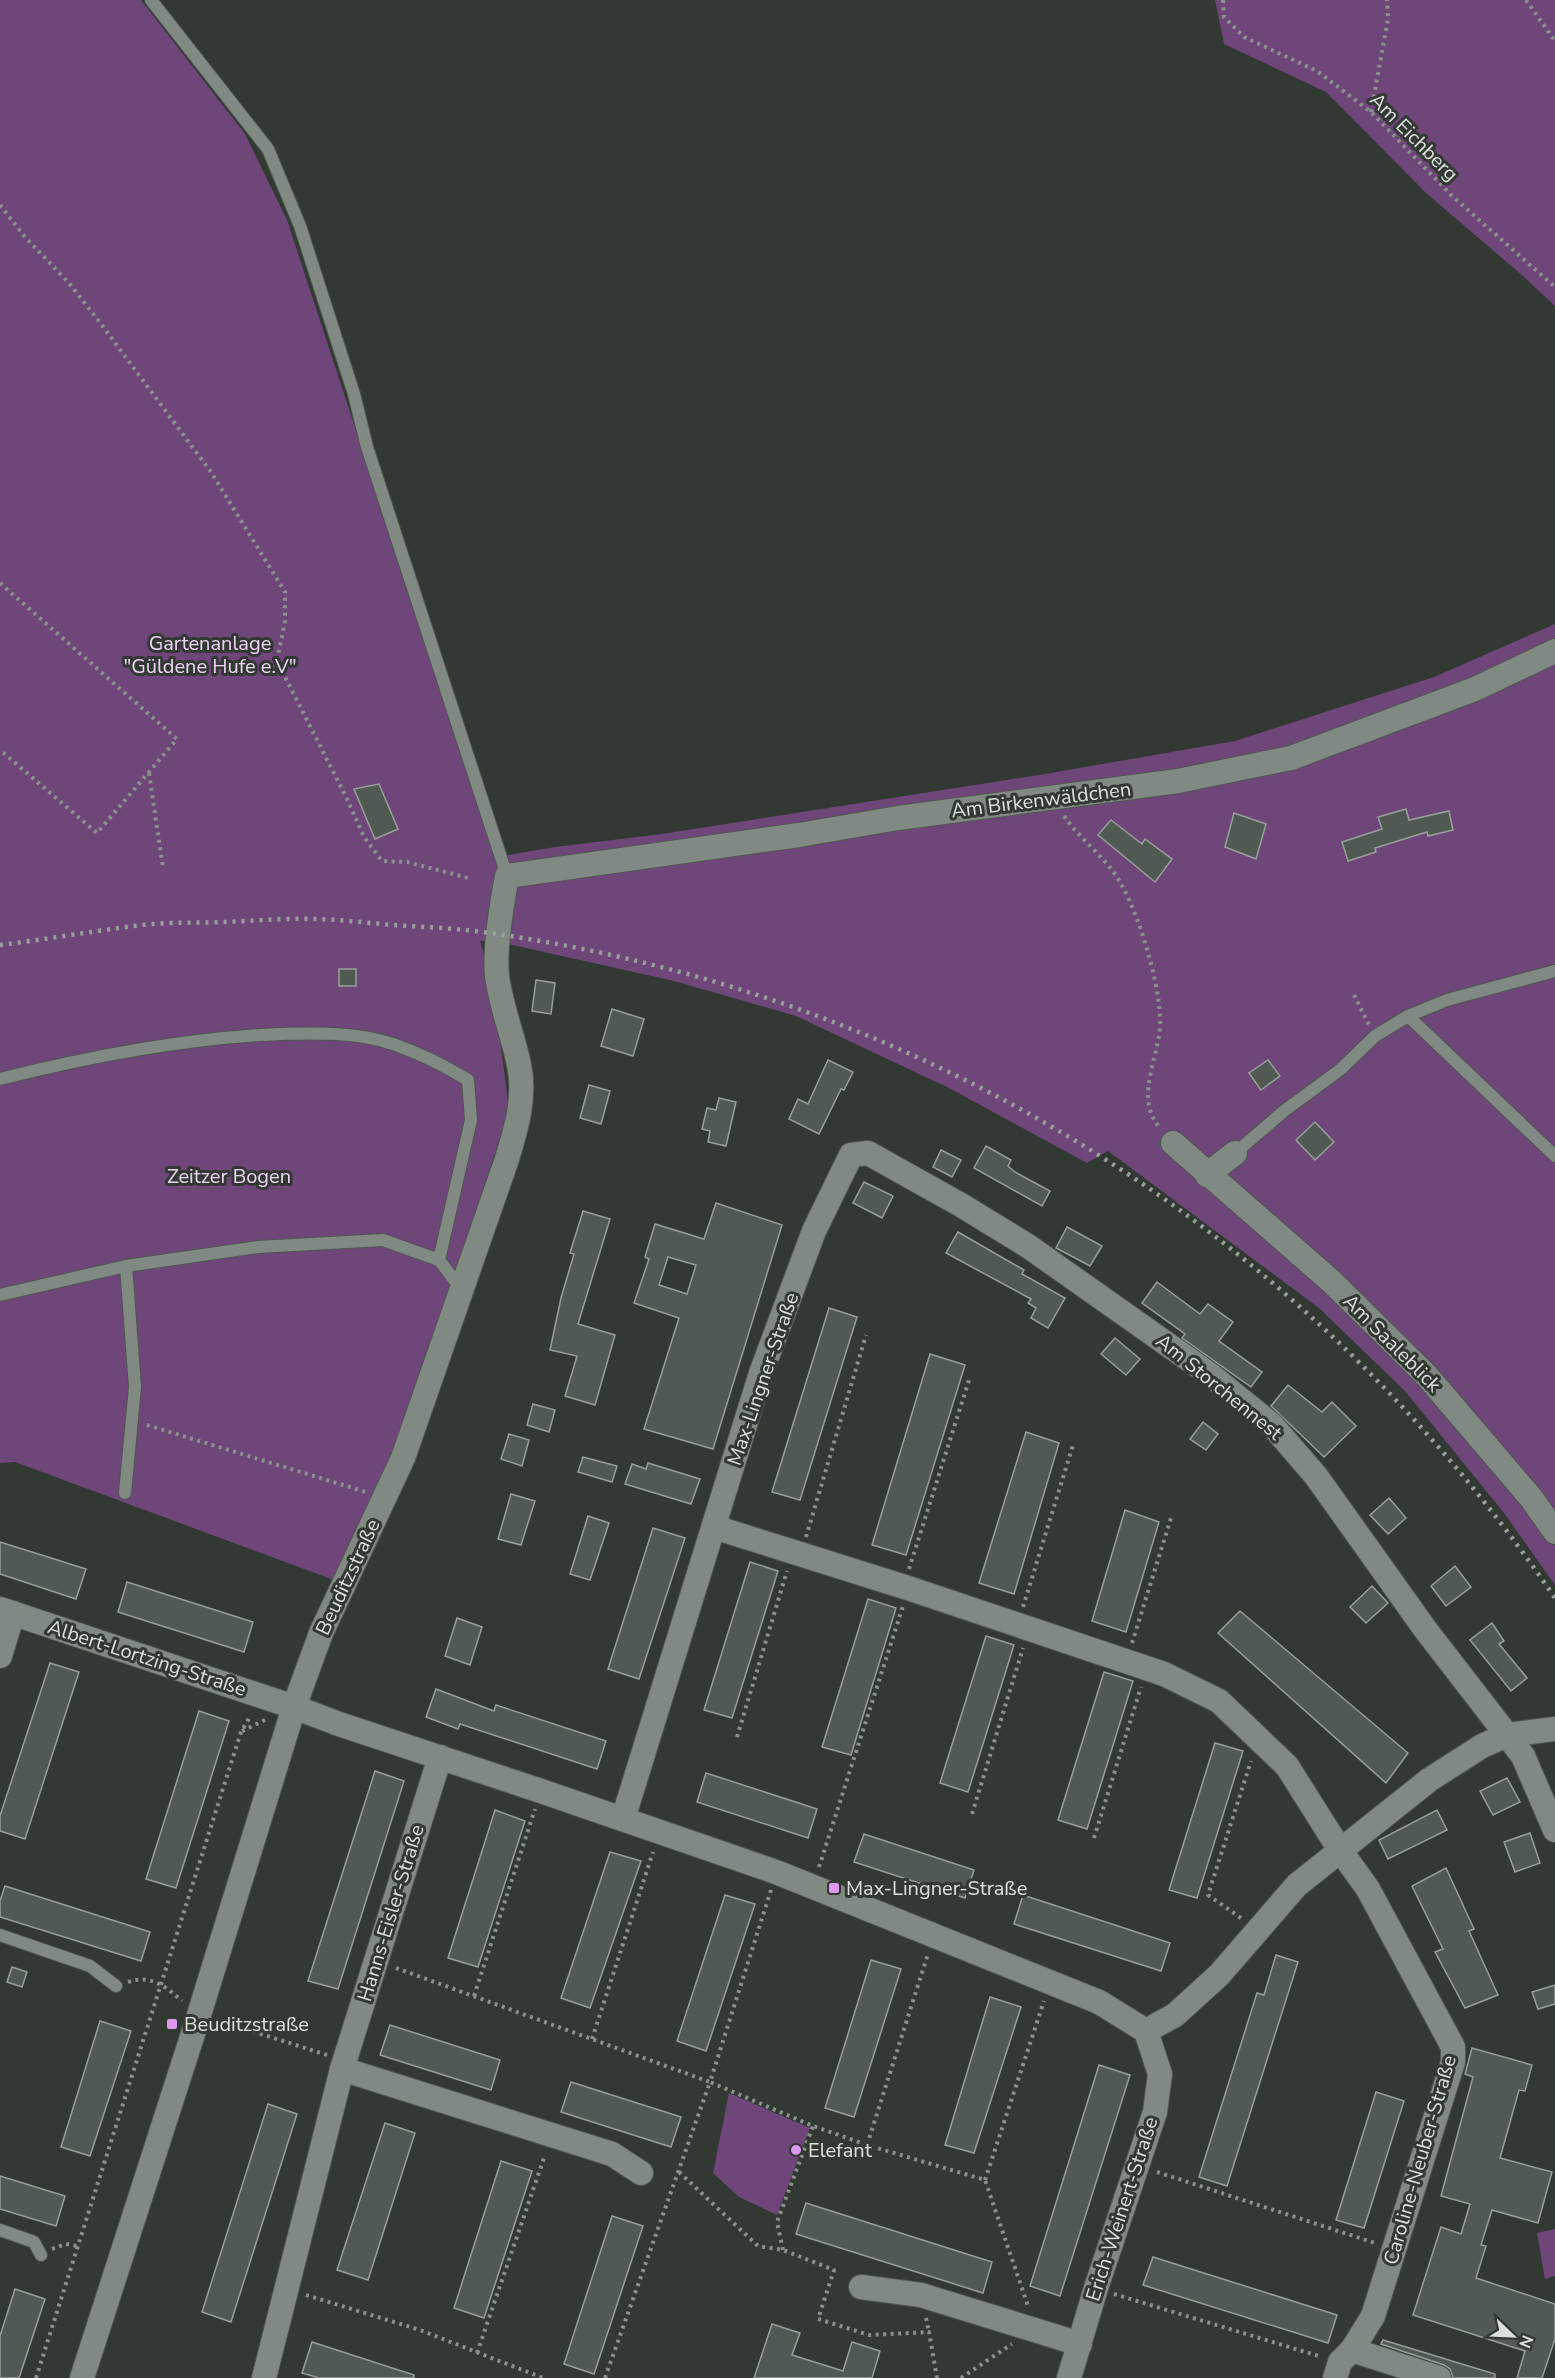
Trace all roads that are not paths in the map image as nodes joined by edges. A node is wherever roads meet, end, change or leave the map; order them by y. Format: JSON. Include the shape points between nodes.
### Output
{"nodes":[{"id":1,"x":151,"y":0,"type":"edge"},
{"id":2,"x":1555,"y":651,"type":"edge"},
{"id":3,"x":507,"y":876,"type":"junction"},
{"id":4,"x":1555,"y":971,"type":"edge"},
{"id":5,"x":1408,"y":1016,"type":"junction"},
{"id":6,"x":0,"y":1079,"type":"edge"},
{"id":7,"x":1173,"y":1143,"type":"road end"},
{"id":8,"x":1235,"y":1153,"type":"joint"},
{"id":9,"x":1555,"y":1156,"type":"edge"},
{"id":10,"x":1207,"y":1175,"type":"junction"},
{"id":11,"x":814,"y":1231,"type":"joint"},
{"id":12,"x":439,"y":1260,"type":"junction"},
{"id":13,"x":126,"y":1266,"type":"junction"},
{"id":14,"x":462,"y":1290,"type":"junction"},
{"id":15,"x":0,"y":1295,"type":"edge"},
{"id":16,"x":125,"y":1494,"type":"dead end"},
{"id":17,"x":714,"y":1527,"type":"junction"},
{"id":18,"x":1555,"y":1532,"type":"edge"},
{"id":19,"x":6,"y":1611,"type":"edge"},
{"id":20,"x":0,"y":1656,"type":"edge"},
{"id":21,"x":294,"y":1707,"type":"junction"},
{"id":22,"x":1555,"y":1729,"type":"edge"},
{"id":23,"x":1507,"y":1735,"type":"junction"},
{"id":24,"x":440,"y":1757,"type":"junction"},
{"id":25,"x":623,"y":1820,"type":"junction"},
{"id":26,"x":1555,"y":1830,"type":"edge"},
{"id":27,"x":1340,"y":1850,"type":"junction"},
{"id":28,"x":0,"y":1935,"type":"edge"},
{"id":29,"x":116,"y":1986,"type":"road end"},
{"id":30,"x":1146,"y":2031,"type":"junction"},
{"id":31,"x":343,"y":2065,"type":"junction"},
{"id":32,"x":642,"y":2173,"type":"dead end"},
{"id":33,"x":0,"y":2230,"type":"edge"},
{"id":34,"x":40,"y":2254,"type":"road end"},
{"id":35,"x":861,"y":2287,"type":"dead end"},
{"id":36,"x":1080,"y":2344,"type":"junction"},
{"id":37,"x":1342,"y":2363,"type":"edge"},
{"id":38,"x":82,"y":2378,"type":"edge"},
{"id":39,"x":264,"y":2378,"type":"edge"},
{"id":40,"x":1069,"y":2378,"type":"edge"},
{"id":41,"x":1439,"y":2378,"type":"edge"}],
"edges":[{"from":1,"to":3,"type":"lane","via":[[268,149],[300,226],[367,447]]},
{"from":2,"to":3,"type":"street","name":"Am Birkenwäldchen","via":[[1475,689],[1291,758],[1178,781]]},
{"from":3,"to":14,"type":"street","name":"Beuditzstraße","via":[[497,973],[520,1067],[520,1113]]},
{"from":4,"to":5,"type":"lane","via":[[1447,1000]]},
{"from":5,"to":8,"type":"lane","via":[[1375,1036],[1341,1069]]},
{"from":5,"to":9,"type":"lane"},
{"from":6,"to":12,"type":"lane","via":[[155,1045],[249,1035],[331,1033],[392,1044],[468,1080],[471,1120]]},
{"from":7,"to":10,"type":"street","name":"Am Saaleblick"},
{"from":8,"to":10,"type":"street"},
{"from":10,"to":18,"type":"street","name":"Am Saaleblick","via":[[1332,1282],[1427,1376],[1532,1498]]},
{"from":11,"to":17,"type":"street","name":"Max-Lingner-Straße","via":[[761,1373]]},
{"from":11,"to":23,"type":"street","name":"Am Storchennest","via":[[851,1155],[868,1153],[1029,1246],[1208,1373],[1272,1425],[1316,1476],[1425,1629]]},
{"from":12,"to":13,"type":"lane","via":[[383,1240],[258,1247]]},
{"from":12,"to":14,"type":"lane"},
{"from":13,"to":15,"type":"lane"},
{"from":13,"to":16,"type":"lane","via":[[135,1387]]},
{"from":14,"to":21,"type":"street","name":"Beuditzstraße","via":[[403,1458],[321,1633]]},
{"from":17,"to":25,"type":"street","name":"Max-Lingner-Straße"},
{"from":17,"to":27,"type":"street","via":[[1137,1664],[1219,1701],[1287,1766]]},
{"from":19,"to":20,"type":"street"},
{"from":19,"to":21,"type":"street","name":"Albert-Lortzing-Straße"},
{"from":21,"to":24,"type":"street"},
{"from":21,"to":38,"type":"street","name":"Beuditzstraße"},
{"from":22,"to":23,"type":"street"},
{"from":23,"to":26,"type":"street","name":"Am Storchennest","via":[[1523,1756]]},
{"from":23,"to":27,"type":"street","via":[[1429,1780]]},
{"from":24,"to":25,"type":"street"},
{"from":24,"to":31,"type":"street","name":"Hanns-Eisler-Straße"},
{"from":25,"to":30,"type":"street","via":[[776,1872],[1099,2002]]},
{"from":27,"to":30,"type":"street","via":[[1297,1884],[1219,1975],[1175,2015]]},
{"from":27,"to":37,"type":"street","name":"Caroline-Neuber-Straße","via":[[1368,1889],[1453,2047],[1453,2062],[1373,2316]]},
{"from":28,"to":29,"type":"lane","via":[[90,1966]]},
{"from":30,"to":36,"type":"street","name":"Erich-Weinert-Straße","via":[[1160,2074],[1155,2112]]},
{"from":31,"to":32,"type":"street","via":[[612,2154]]},
{"from":31,"to":39,"type":"street","name":"Hanns-Eisler-Straße"},
{"from":33,"to":34,"type":"lane","via":[[34,2242]]},
{"from":35,"to":36,"type":"street","via":[[921,2295]]},
{"from":36,"to":40,"type":"street","name":"Erich-Weinert-Straße"},
{"from":37,"to":41,"type":"street"}]}
